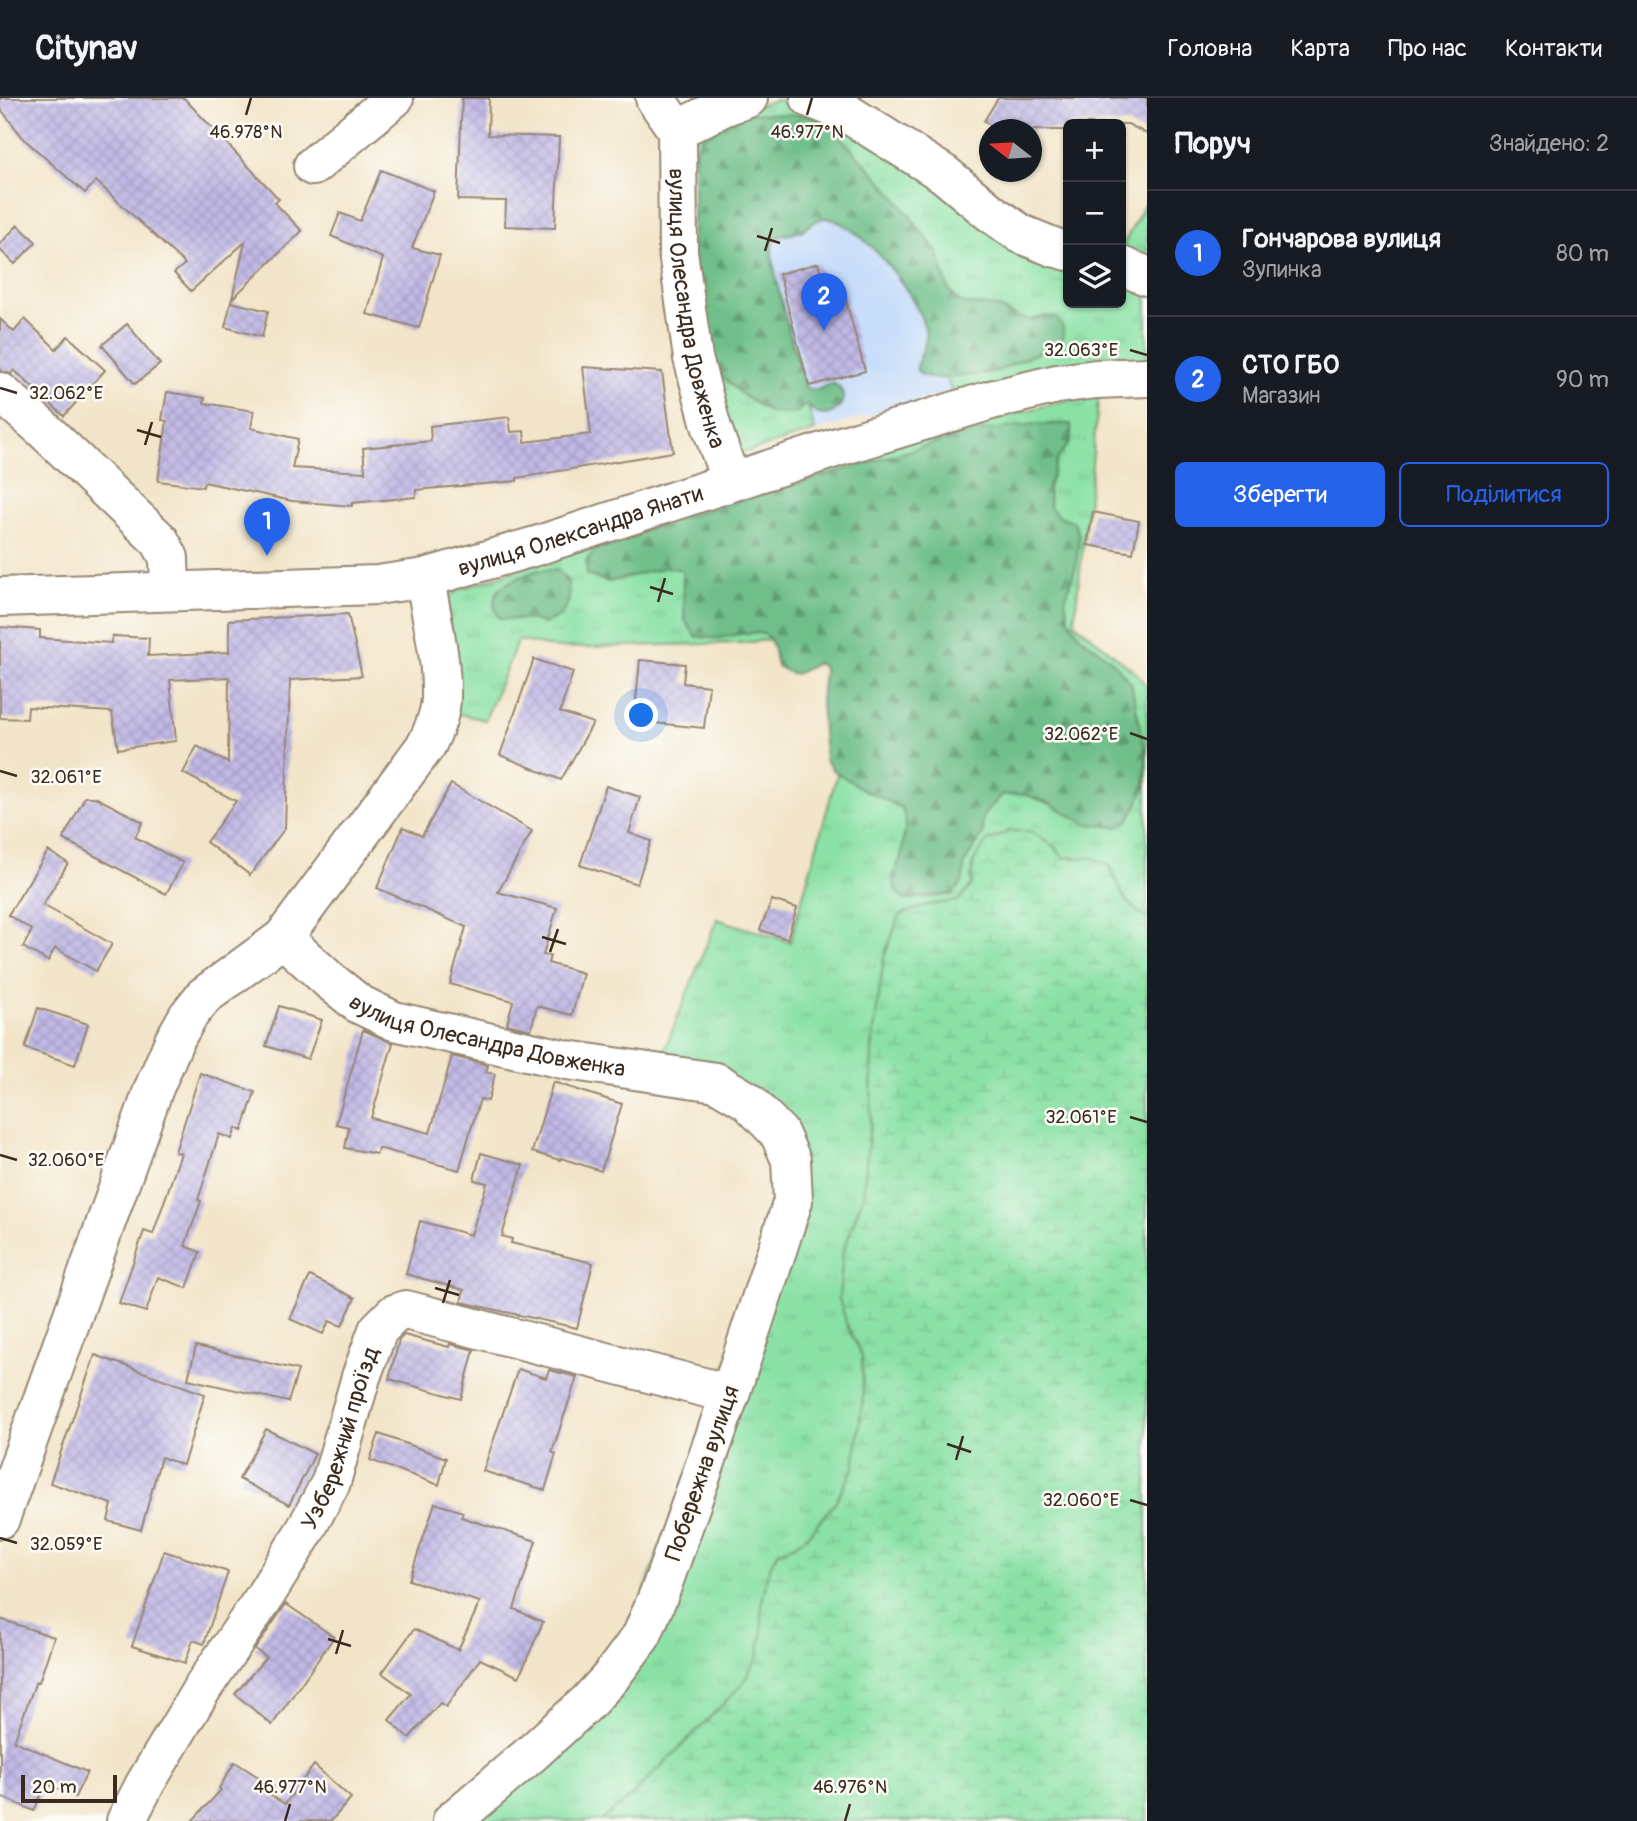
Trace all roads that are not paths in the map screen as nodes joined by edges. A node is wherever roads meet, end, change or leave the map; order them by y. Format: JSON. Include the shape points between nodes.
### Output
{"nodes":[{"id":1,"x":394,"y":98,"type":"edge"},
{"id":2,"x":655,"y":98,"type":"edge"},
{"id":3,"x":748,"y":98,"type":"edge"},
{"id":4,"x":810,"y":98,"type":"edge"},
{"id":5,"x":677,"y":130,"type":"junction"},
{"id":6,"x":313,"y":166,"type":"dead end"},
{"id":7,"x":1063,"y":250,"type":"edge"},
{"id":8,"x":1126,"y":268,"type":"edge"},
{"id":9,"x":1147,"y":276,"type":"edge"},
{"id":10,"x":1147,"y":377,"type":"edge"},
{"id":11,"x":0,"y":392,"type":"edge"},
{"id":12,"x":731,"y":482,"type":"junction"},
{"id":13,"x":425,"y":578,"type":"junction"},
{"id":14,"x":170,"y":591,"type":"junction"},
{"id":15,"x":0,"y":597,"type":"edge"},
{"id":16,"x":283,"y":938,"type":"junction"},
{"id":17,"x":716,"y":1082,"type":"joint"},
{"id":18,"x":730,"y":1394,"type":"junction"},
{"id":19,"x":0,"y":1520,"type":"edge"},
{"id":20,"x":126,"y":1821,"type":"edge"},
{"id":21,"x":452,"y":1821,"type":"edge"}],
"edges":[{"from":1,"to":6,"type":"street"},
{"from":2,"to":5,"type":"street"},
{"from":3,"to":5,"type":"street"},
{"from":4,"to":7,"type":"street","via":[[845,113],[944,174],[1021,234]]},
{"from":5,"to":12,"type":"street","name":"вулиця Олесандра Довженка","via":[[678,252],[692,358]]},
{"from":8,"to":9,"type":"street"},
{"from":10,"to":12,"type":"street","name":"вулиця Олександра Янати","via":[[1056,384],[991,400]]},
{"from":11,"to":14,"type":"street","via":[[160,541],[169,558]]},
{"from":12,"to":13,"type":"street","name":"вулиця Олександра Янати"},
{"from":13,"to":14,"type":"street","name":"вулиця Олександра Янати","via":[[377,585]]},
{"from":13,"to":16,"type":"street","via":[[440,666],[436,722],[427,744]]},
{"from":14,"to":15,"type":"street","name":"вулиця Олександра Янати"},
{"from":16,"to":17,"type":"street","name":"вулиця Олесандра Довженка","via":[[359,1004],[394,1021],[567,1060]]},
{"from":16,"to":19,"type":"street","via":[[204,996],[174,1041]]},
{"from":17,"to":18,"type":"street","name":"Побережна вулиця","via":[[748,1101],[779,1133],[791,1160],[793,1201]]},
{"from":18,"to":20,"type":"street","name":"Узбережний проїзд","via":[[406,1310],[394,1314],[378,1330],[331,1482]]},
{"from":18,"to":21,"type":"street","name":"Побережна вулиця","via":[[642,1635],[588,1702]]}]}
